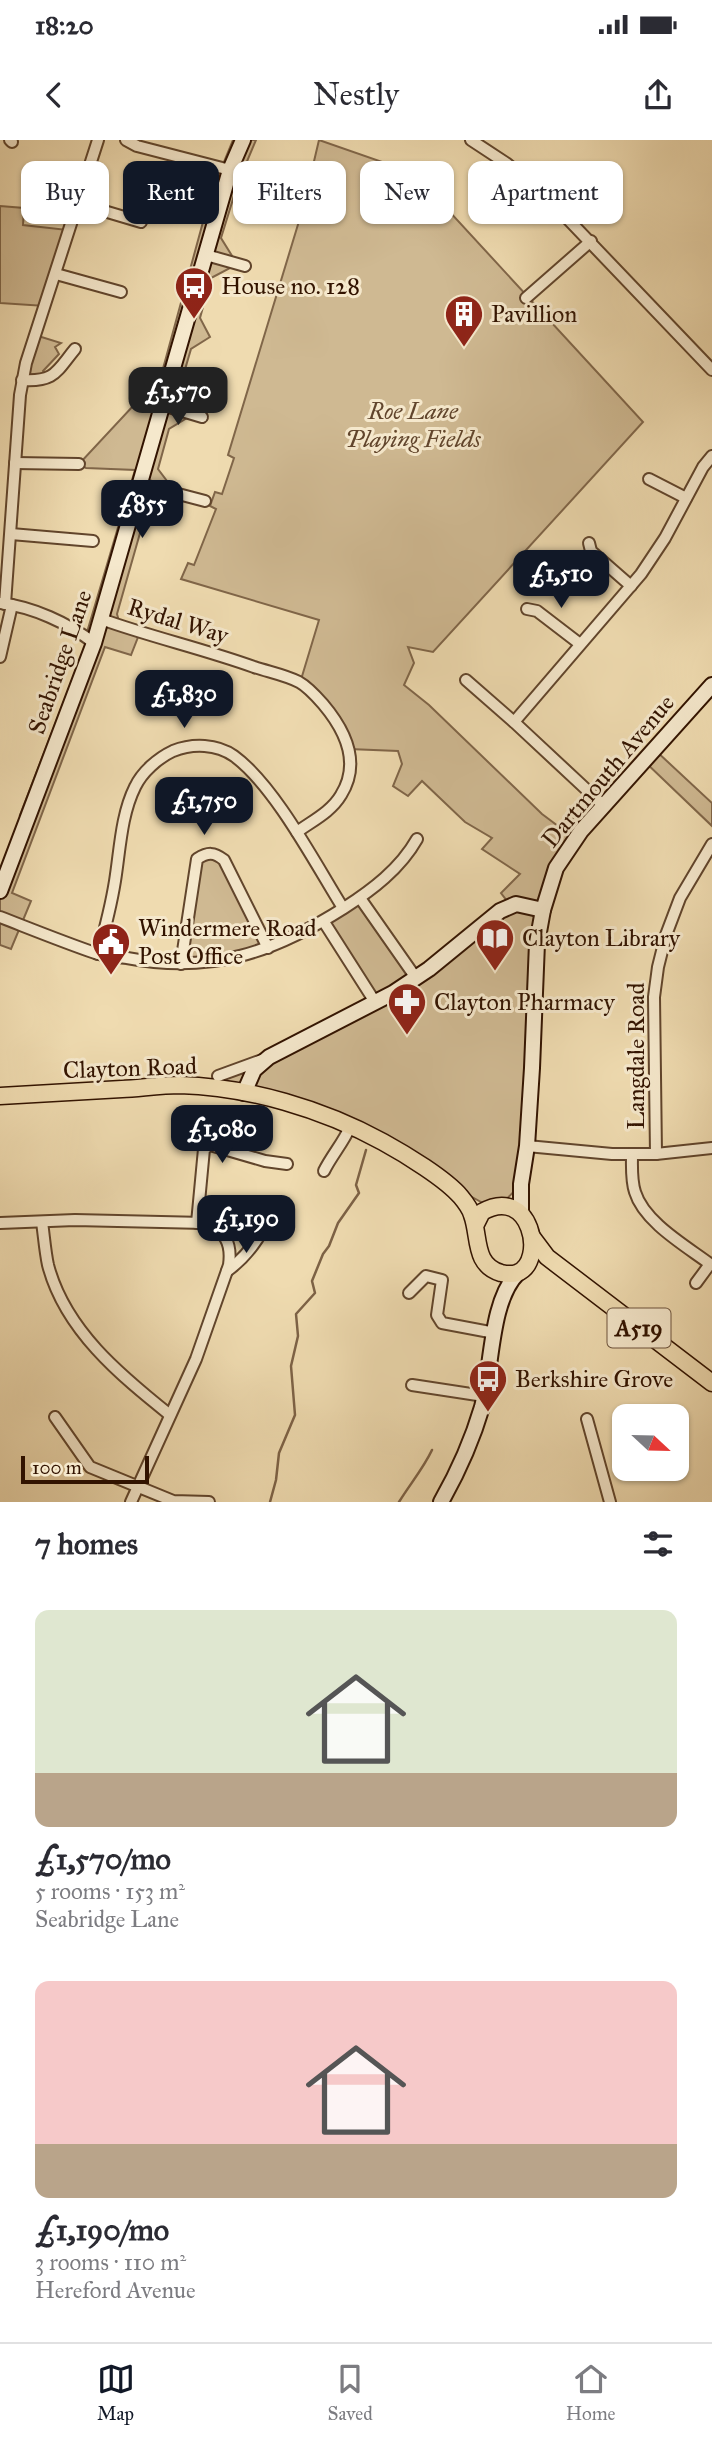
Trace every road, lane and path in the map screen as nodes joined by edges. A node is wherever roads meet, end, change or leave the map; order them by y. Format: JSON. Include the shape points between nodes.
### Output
{"nodes":[{"id":1,"x":98,"y":140,"type":"edge"},
{"id":2,"x":125,"y":140,"type":"edge"},
{"id":3,"x":243,"y":140,"type":"edge"},
{"id":4,"x":471,"y":140,"type":"edge"},
{"id":5,"x":91,"y":161,"type":"edge"},
{"id":6,"x":230,"y":170,"type":"junction"},
{"id":7,"x":71,"y":224,"type":"edge"},
{"id":8,"x":591,"y":241,"type":"junction"},
{"id":9,"x":206,"y":255,"type":"junction"},
{"id":10,"x":245,"y":266,"type":"dead end"},
{"id":11,"x":56,"y":274,"type":"junction"},
{"id":12,"x":121,"y":292,"type":"dead end"},
{"id":13,"x":527,"y":298,"type":"dead end"},
{"id":14,"x":75,"y":349,"type":"dead end"},
{"id":15,"x":712,"y":370,"type":"edge"},
{"id":16,"x":22,"y":380,"type":"junction"},
{"id":17,"x":162,"y":405,"type":"junction"},
{"id":18,"x":202,"y":417,"type":"dead end"},
{"id":19,"x":712,"y":456,"type":"edge"},
{"id":20,"x":15,"y":463,"type":"junction"},
{"id":21,"x":79,"y":464,"type":"dead end"},
{"id":22,"x":649,"y":478,"type":"dead end"},
{"id":23,"x":0,"y":484,"type":"edge"},
{"id":24,"x":140,"y":484,"type":"junction"},
{"id":25,"x":14,"y":485,"type":"junction"},
{"id":26,"x":686,"y":498,"type":"junction"},
{"id":27,"x":205,"y":501,"type":"dead end"},
{"id":28,"x":11,"y":534,"type":"junction"},
{"id":29,"x":93,"y":541,"type":"dead end"},
{"id":30,"x":589,"y":544,"type":"dead end"},
{"id":31,"x":4,"y":556,"type":"edge"},
{"id":32,"x":631,"y":586,"type":"junction"},
{"id":33,"x":6,"y":604,"type":"edge"},
{"id":34,"x":527,"y":609,"type":"dead end"},
{"id":35,"x":102,"y":619,"type":"junction"},
{"id":36,"x":94,"y":643,"type":"junction"},
{"id":37,"x":580,"y":644,"type":"junction"},
{"id":38,"x":0,"y":657,"type":"edge"},
{"id":39,"x":466,"y":680,"type":"dead end"},
{"id":40,"x":712,"y":685,"type":"edge"},
{"id":41,"x":514,"y":722,"type":"junction"},
{"id":42,"x":603,"y":805,"type":"junction"},
{"id":43,"x":297,"y":832,"type":"junction"},
{"id":44,"x":417,"y":839,"type":"dead end"},
{"id":45,"x":712,"y":844,"type":"edge"},
{"id":46,"x":0,"y":891,"type":"edge"},
{"id":47,"x":359,"y":898,"type":"junction"},
{"id":48,"x":343,"y":908,"type":"junction"},
{"id":49,"x":543,"y":910,"type":"junction"},
{"id":50,"x":0,"y":917,"type":"edge"},
{"id":51,"x":324,"y":922,"type":"junction"},
{"id":52,"x":268,"y":948,"type":"junction"},
{"id":53,"x":98,"y":954,"type":"junction"},
{"id":54,"x":181,"y":964,"type":"junction"},
{"id":55,"x":416,"y":978,"type":"junction"},
{"id":56,"x":375,"y":1002,"type":"junction"},
{"id":57,"x":269,"y":1057,"type":"junction"},
{"id":58,"x":219,"y":1076,"type":"dead end"},
{"id":59,"x":250,"y":1094,"type":"junction"},
{"id":60,"x":0,"y":1096,"type":"edge"},
{"id":61,"x":350,"y":1127,"type":"junction"},
{"id":62,"x":527,"y":1146,"type":"junction"},
{"id":63,"x":712,"y":1148,"type":"edge"},
{"id":64,"x":632,"y":1154,"type":"junction"},
{"id":65,"x":656,"y":1154,"type":"junction"},
{"id":66,"x":287,"y":1164,"type":"dead end"},
{"id":67,"x":324,"y":1171,"type":"dead end"},
{"id":68,"x":521,"y":1184,"type":"junction"},
{"id":69,"x":449,"y":1186,"type":"junction"},
{"id":70,"x":496,"y":1206,"type":"junction"},
{"id":71,"x":521,"y":1214,"type":"junction"},
{"id":72,"x":42,"y":1222,"type":"junction"},
{"id":73,"x":0,"y":1223,"type":"edge"},
{"id":74,"x":200,"y":1223,"type":"junction"},
{"id":75,"x":475,"y":1226,"type":"junction"},
{"id":76,"x":532,"y":1237,"type":"junction"},
{"id":77,"x":711,"y":1263,"type":"edge"},
{"id":78,"x":490,"y":1267,"type":"junction"},
{"id":79,"x":227,"y":1271,"type":"junction"},
{"id":80,"x":520,"y":1271,"type":"junction"},
{"id":81,"x":565,"y":1272,"type":"junction"},
{"id":82,"x":696,"y":1283,"type":"dead end"},
{"id":83,"x":409,"y":1293,"type":"dead end"},
{"id":84,"x":500,"y":1302,"type":"junction"},
{"id":85,"x":495,"y":1333,"type":"junction"},
{"id":86,"x":712,"y":1383,"type":"edge"},
{"id":87,"x":412,"y":1385,"type":"dead end"},
{"id":88,"x":484,"y":1396,"type":"junction"},
{"id":89,"x":170,"y":1415,"type":"junction"},
{"id":90,"x":55,"y":1417,"type":"dead end"},
{"id":91,"x":587,"y":1419,"type":"dead end"},
{"id":92,"x":136,"y":1486,"type":"junction"},
{"id":93,"x":131,"y":1502,"type":"edge"},
{"id":94,"x":209,"y":1502,"type":"edge"},
{"id":95,"x":441,"y":1502,"type":"edge"},
{"id":96,"x":610,"y":1502,"type":"edge"}],
"edges":[{"from":1,"to":5,"type":"street"},
{"from":2,"to":6,"type":"street"},
{"from":3,"to":6,"type":"street","name":"Seabridge Lane"},
{"from":4,"to":8,"type":"street","via":[[542,192]]},
{"from":6,"to":9,"type":"street","name":"Seabridge Lane"},
{"from":7,"to":11,"type":"street"},
{"from":8,"to":13,"type":"street"},
{"from":8,"to":15,"type":"street"},
{"from":9,"to":10,"type":"street"},
{"from":9,"to":17,"type":"street","name":"Seabridge Lane"},
{"from":11,"to":12,"type":"street"},
{"from":11,"to":16,"type":"street"},
{"from":14,"to":16,"type":"street","via":[[47,380]]},
{"from":16,"to":20,"type":"street"},
{"from":17,"to":18,"type":"street"},
{"from":17,"to":24,"type":"street","name":"Seabridge Lane","via":[[141,458]]},
{"from":19,"to":26,"type":"street"},
{"from":20,"to":21,"type":"street"},
{"from":20,"to":25,"type":"street"},
{"from":22,"to":26,"type":"street"},
{"from":23,"to":25,"type":"street"},
{"from":24,"to":27,"type":"street"},
{"from":24,"to":35,"type":"street","name":"Seabridge Lane"},
{"from":25,"to":28,"type":"street"},
{"from":26,"to":32,"type":"street"},
{"from":28,"to":29,"type":"street"},
{"from":28,"to":31,"type":"street"},
{"from":30,"to":32,"type":"street","via":[[591,551]]},
{"from":31,"to":33,"type":"street"},
{"from":32,"to":37,"type":"street"},
{"from":33,"to":36,"type":"street","via":[[62,623]]},
{"from":33,"to":38,"type":"street"},
{"from":34,"to":37,"type":"street","via":[[537,611]]},
{"from":35,"to":36,"type":"street","name":"Seabridge Lane"},
{"from":35,"to":43,"type":"street","name":"Rydal Way","via":[[300,683],[319,699],[349,744],[349,778],[331,808]]},
{"from":36,"to":46,"type":"street","name":"Seabridge Lane"},
{"from":37,"to":41,"type":"street"},
{"from":39,"to":41,"type":"street"},
{"from":40,"to":42,"type":"street","name":"Dartmouth Avenue"},
{"from":41,"to":42,"type":"street"},
{"from":42,"to":49,"type":"street","name":"Dartmouth Avenue","via":[[560,860]]},
{"from":43,"to":48,"type":"street"},
{"from":43,"to":53,"type":"street","via":[[256,777],[233,755],[201,745],[164,755],[135,785],[126,810]]},
{"from":44,"to":47,"type":"street","via":[[401,861]]},
{"from":45,"to":65,"type":"street","name":"Langdale Road","via":[[680,898],[658,967],[654,997]]},
{"from":47,"to":48,"type":"street"},
{"from":47,"to":55,"type":"street"},
{"from":48,"to":51,"type":"street"},
{"from":49,"to":55,"type":"street","via":[[516,904],[500,911]]},
{"from":49,"to":62,"type":"street","name":"Dartmouth Avenue","via":[[537,943]]},
{"from":50,"to":53,"type":"street"},
{"from":51,"to":52,"type":"street"},
{"from":51,"to":56,"type":"street"},
{"from":52,"to":54,"type":"street","via":[[222,961]]},
{"from":52,"to":54,"type":"street","via":[[224,860],[206,853],[197,859]]},
{"from":53,"to":54,"type":"street"},
{"from":55,"to":56,"type":"street"},
{"from":56,"to":57,"type":"street"},
{"from":57,"to":58,"type":"street"},
{"from":57,"to":59,"type":"street","via":[[254,1070]]},
{"from":59,"to":60,"type":"main road","name":"Clayton Road","via":[[180,1085]]},
{"from":59,"to":61,"type":"main road","name":"Clayton Road"},
{"from":61,"to":67,"type":"street"},
{"from":61,"to":69,"type":"main road","name":"Clayton Road","via":[[384,1142]]},
{"from":62,"to":64,"type":"street"},
{"from":62,"to":68,"type":"street","name":"Dartmouth Avenue"},
{"from":63,"to":65,"type":"street"},
{"from":64,"to":65,"type":"street"},
{"from":64,"to":77,"type":"street","via":[[634,1191],[645,1212]]},
{"from":66,"to":74,"type":"street","via":[[210,1145],[204,1149]]},
{"from":68,"to":70,"type":"street"},
{"from":68,"to":71,"type":"street","name":"Dartmouth Avenue"},
{"from":69,"to":70,"type":"main road","name":"Clayton Road"},
{"from":69,"to":75,"type":"main road","name":"Clayton Road","via":[[467,1204]]},
{"from":70,"to":71,"type":"main road","via":[[513,1207]]},
{"from":70,"to":75,"type":"main road","via":[[482,1212]]},
{"from":71,"to":76,"type":"main road","number":"A519"},
{"from":72,"to":73,"type":"street"},
{"from":72,"to":74,"type":"street"},
{"from":72,"to":89,"type":"street","via":[[48,1265],[70,1315],[107,1361]]},
{"from":74,"to":79,"type":"street","via":[[228,1241]]},
{"from":74,"to":79,"type":"street","via":[[248,1207],[262,1217],[265,1226],[257,1241],[240,1263]]},
{"from":75,"to":78,"type":"main road","via":[[481,1255]]},
{"from":76,"to":80,"type":"main road","via":[[531,1256]]},
{"from":76,"to":81,"type":"main road","number":"A519"},
{"from":77,"to":82,"type":"street"},
{"from":78,"to":80,"type":"main road","number":"A519","via":[[504,1274]]},
{"from":78,"to":84,"type":"street"},
{"from":79,"to":89,"type":"street","via":[[196,1359]]},
{"from":80,"to":81,"type":"main road","number":"A519","via":[[540,1265]]},
{"from":80,"to":84,"type":"street","via":[[506,1286]]},
{"from":81,"to":86,"type":"main road","number":"A519"},
{"from":83,"to":85,"type":"street","via":[[426,1276],[442,1280],[437,1315],[442,1323]]},
{"from":84,"to":85,"type":"street"},
{"from":85,"to":88,"type":"street"},
{"from":87,"to":88,"type":"street"},
{"from":88,"to":95,"type":"street","via":[[457,1472]]},
{"from":89,"to":92,"type":"street"},
{"from":90,"to":92,"type":"street","via":[[90,1467]]},
{"from":91,"to":96,"type":"street"},
{"from":92,"to":93,"type":"street"},
{"from":92,"to":94,"type":"street","via":[[173,1501]]}]}
